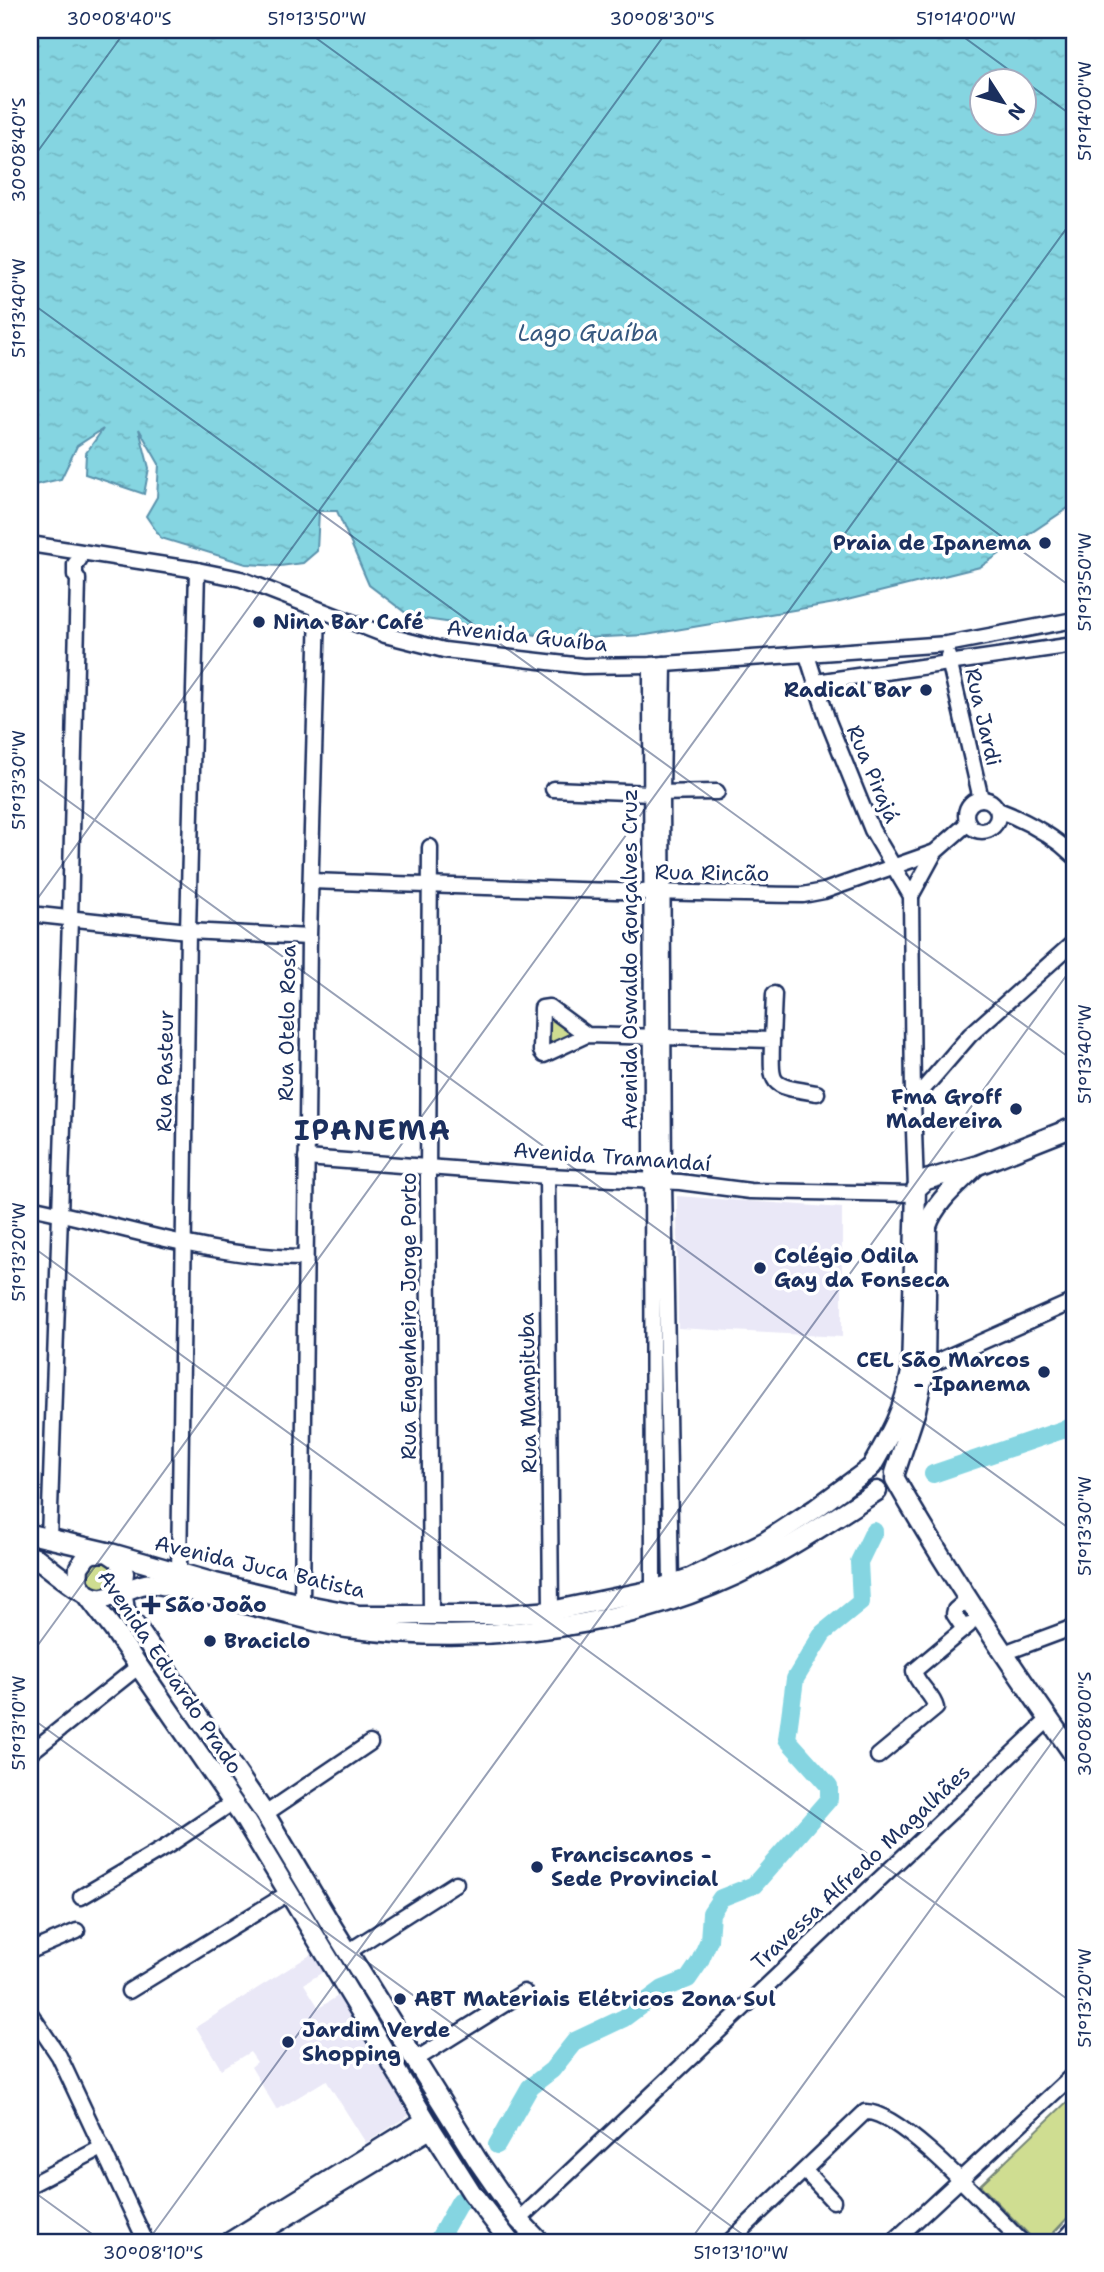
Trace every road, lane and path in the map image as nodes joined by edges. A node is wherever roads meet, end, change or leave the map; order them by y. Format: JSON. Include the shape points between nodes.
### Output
{"nodes":[{"id":1,"x":30,"y":544,"type":"edge"},
{"id":2,"x":79,"y":556,"type":"junction"},
{"id":3,"x":197,"y":570,"type":"junction"},
{"id":4,"x":318,"y":610,"type":"junction"},
{"id":5,"x":1074,"y":622,"type":"edge"},
{"id":6,"x":947,"y":644,"type":"junction"},
{"id":7,"x":1074,"y":645,"type":"edge"},
{"id":8,"x":807,"y":655,"type":"junction"},
{"id":9,"x":949,"y":664,"type":"junction"},
{"id":10,"x":657,"y":665,"type":"junction"},
{"id":11,"x":816,"y":682,"type":"junction"},
{"id":12,"x":553,"y":789,"type":"dead end"},
{"id":13,"x":717,"y":792,"type":"dead end"},
{"id":14,"x":656,"y":793,"type":"junction"},
{"id":15,"x":981,"y":799,"type":"junction"},
{"id":16,"x":998,"y":810,"type":"junction"},
{"id":17,"x":968,"y":823,"type":"junction"},
{"id":18,"x":430,"y":847,"type":"dead end"},
{"id":19,"x":935,"y":852,"type":"junction"},
{"id":20,"x":1074,"y":856,"type":"edge"},
{"id":21,"x":894,"y":866,"type":"junction"},
{"id":22,"x":311,"y":881,"type":"junction"},
{"id":23,"x":429,"y":884,"type":"junction"},
{"id":24,"x":656,"y":894,"type":"junction"},
{"id":25,"x":911,"y":896,"type":"junction"},
{"id":26,"x":30,"y":914,"type":"edge"},
{"id":27,"x":70,"y":919,"type":"junction"},
{"id":28,"x":188,"y":931,"type":"junction"},
{"id":29,"x":309,"y":937,"type":"junction"},
{"id":30,"x":1074,"y":942,"type":"edge"},
{"id":31,"x":774,"y":994,"type":"dead end"},
{"id":32,"x":587,"y":1035,"type":"dead end"},
{"id":33,"x":658,"y":1038,"type":"junction"},
{"id":34,"x":772,"y":1040,"type":"junction"},
{"id":35,"x":817,"y":1093,"type":"dead end"},
{"id":36,"x":913,"y":1101,"type":"junction"},
{"id":37,"x":1074,"y":1127,"type":"edge"},
{"id":38,"x":306,"y":1158,"type":"junction"},
{"id":39,"x":978,"y":1165,"type":"junction"},
{"id":40,"x":428,"y":1167,"type":"junction"},
{"id":41,"x":547,"y":1176,"type":"junction"},
{"id":42,"x":658,"y":1182,"type":"junction"},
{"id":43,"x":922,"y":1189,"type":"junction"},
{"id":44,"x":939,"y":1203,"type":"junction"},
{"id":45,"x":30,"y":1207,"type":"edge"},
{"id":46,"x":60,"y":1213,"type":"junction"},
{"id":47,"x":184,"y":1242,"type":"junction"},
{"id":48,"x":304,"y":1258,"type":"junction"},
{"id":49,"x":1074,"y":1301,"type":"edge"},
{"id":50,"x":925,"y":1367,"type":"junction"},
{"id":51,"x":870,"y":1467,"type":"junction"},
{"id":52,"x":888,"y":1484,"type":"junction"},
{"id":53,"x":30,"y":1534,"type":"edge"},
{"id":54,"x":48,"y":1539,"type":"junction"},
{"id":55,"x":107,"y":1552,"type":"junction"},
{"id":56,"x":30,"y":1556,"type":"edge"},
{"id":57,"x":179,"y":1573,"type":"junction"},
{"id":58,"x":662,"y":1587,"type":"junction"},
{"id":59,"x":122,"y":1590,"type":"junction"},
{"id":60,"x":85,"y":1593,"type":"junction"},
{"id":61,"x":969,"y":1598,"type":"junction"},
{"id":62,"x":302,"y":1604,"type":"junction"},
{"id":63,"x":551,"y":1611,"type":"junction"},
{"id":64,"x":431,"y":1616,"type":"junction"},
{"id":65,"x":982,"y":1618,"type":"junction"},
{"id":66,"x":1074,"y":1627,"type":"edge"},
{"id":67,"x":964,"y":1629,"type":"junction"},
{"id":68,"x":1004,"y":1653,"type":"junction"},
{"id":69,"x":139,"y":1666,"type":"junction"},
{"id":70,"x":1049,"y":1718,"type":"junction"},
{"id":71,"x":370,"y":1743,"type":"dead end"},
{"id":72,"x":30,"y":1753,"type":"edge"},
{"id":73,"x":1074,"y":1755,"type":"edge"},
{"id":74,"x":878,"y":1756,"type":"dead end"},
{"id":75,"x":232,"y":1803,"type":"junction"},
{"id":76,"x":265,"y":1814,"type":"junction"},
{"id":77,"x":456,"y":1883,"type":"dead end"},
{"id":78,"x":290,"y":1892,"type":"junction"},
{"id":79,"x":81,"y":1897,"type":"dead end"},
{"id":80,"x":307,"y":1920,"type":"junction"},
{"id":81,"x":333,"y":1928,"type":"junction"},
{"id":82,"x":77,"y":1931,"type":"dead end"},
{"id":83,"x":30,"y":1951,"type":"edge"},
{"id":84,"x":348,"y":1952,"type":"junction"},
{"id":85,"x":128,"y":1992,"type":"dead end"},
{"id":86,"x":524,"y":1992,"type":"dead end"},
{"id":87,"x":30,"y":2013,"type":"edge"},
{"id":88,"x":415,"y":2060,"type":"junction"},
{"id":89,"x":1074,"y":2074,"type":"edge"},
{"id":90,"x":437,"y":2094,"type":"junction"},
{"id":91,"x":429,"y":2124,"type":"junction"},
{"id":92,"x":101,"y":2148,"type":"junction"},
{"id":93,"x":805,"y":2171,"type":"junction"},
{"id":94,"x":340,"y":2178,"type":"junction"},
{"id":95,"x":959,"y":2180,"type":"junction"},
{"id":96,"x":30,"y":2185,"type":"edge"},
{"id":97,"x":833,"y":2201,"type":"dead end"},
{"id":98,"x":519,"y":2220,"type":"junction"},
{"id":99,"x":1074,"y":2230,"type":"edge"},
{"id":100,"x":145,"y":2242,"type":"edge"},
{"id":101,"x":226,"y":2242,"type":"edge"},
{"id":102,"x":248,"y":2242,"type":"edge"},
{"id":103,"x":510,"y":2242,"type":"edge"},
{"id":104,"x":540,"y":2242,"type":"edge"},
{"id":105,"x":729,"y":2242,"type":"edge"},
{"id":106,"x":893,"y":2242,"type":"edge"},
{"id":107,"x":1022,"y":2242,"type":"edge"},
{"id":108,"x":1062,"y":2242,"type":"edge"}],
"edges":[{"from":1,"to":2,"type":"street","name":"Avenida Guaíba"},
{"from":2,"to":3,"type":"street","name":"Avenida Guaíba"},
{"from":2,"to":27,"type":"street","via":[[75,564]]},
{"from":3,"to":4,"type":"street","name":"Avenida Guaíba","via":[[241,579]]},
{"from":3,"to":28,"type":"street","name":"Rua Pasteur"},
{"from":4,"to":10,"type":"street","name":"Avenida Guaíba","via":[[385,635],[444,650],[583,666]]},
{"from":4,"to":22,"type":"street","name":"Rua Otelo Rosa"},
{"from":5,"to":6,"type":"street","name":"Avenida Guaíba"},
{"from":6,"to":8,"type":"street","name":"Avenida Guaíba"},
{"from":6,"to":9,"type":"street","name":"Rua Jardi"},
{"from":7,"to":9,"type":"street"},
{"from":8,"to":10,"type":"street","name":"Avenida Guaíba"},
{"from":8,"to":11,"type":"street","name":"Rua Pirajá"},
{"from":9,"to":11,"type":"street"},
{"from":9,"to":15,"type":"street","name":"Rua Jardi"},
{"from":10,"to":14,"type":"street","name":"Avenida Oswaldo Gonçalves Cruz"},
{"from":11,"to":21,"type":"street","name":"Rua Pirajá","via":[[872,830]]},
{"from":12,"to":14,"type":"street"},
{"from":13,"to":14,"type":"street"},
{"from":14,"to":24,"type":"street","name":"Avenida Oswaldo Gonçalves Cruz"},
{"from":15,"to":16,"type":"street"},
{"from":15,"to":17,"type":"street","via":[[968,808]]},
{"from":16,"to":17,"type":"street","via":[[989,830],[974,829]]},
{"from":16,"to":20,"type":"street","via":[[1026,821]]},
{"from":17,"to":19,"type":"street","name":"Rua Rincão"},
{"from":18,"to":23,"type":"street","name":"Rua Engenheiro Jorge Porto"},
{"from":19,"to":21,"type":"street","name":"Rua Rincão"},
{"from":19,"to":25,"type":"street"},
{"from":21,"to":24,"type":"street","name":"Rua Rincão","via":[[803,895]]},
{"from":21,"to":25,"type":"street","name":"Rua Pirajá"},
{"from":22,"to":23,"type":"street","name":"Rua Rincão"},
{"from":22,"to":29,"type":"street","name":"Rua Otelo Rosa"},
{"from":23,"to":24,"type":"street","name":"Rua Rincão"},
{"from":23,"to":40,"type":"street","name":"Rua Engenheiro Jorge Porto"},
{"from":24,"to":33,"type":"street","name":"Avenida Oswaldo Gonçalves Cruz"},
{"from":25,"to":36,"type":"street"},
{"from":26,"to":27,"type":"street"},
{"from":27,"to":28,"type":"street"},
{"from":27,"to":46,"type":"street"},
{"from":28,"to":29,"type":"street"},
{"from":28,"to":47,"type":"street","name":"Rua Pasteur"},
{"from":29,"to":38,"type":"street","name":"Rua Otelo Rosa"},
{"from":30,"to":36,"type":"street","via":[[970,1035]]},
{"from":31,"to":34,"type":"street"},
{"from":32,"to":33,"type":"street"},
{"from":33,"to":34,"type":"street"},
{"from":33,"to":42,"type":"street","name":"Avenida Oswaldo Gonçalves Cruz"},
{"from":34,"to":35,"type":"street","via":[[771,1076],[784,1087]]},
{"from":36,"to":43,"type":"street"},
{"from":37,"to":39,"type":"main road","name":"Avenida Tramandaí"},
{"from":38,"to":40,"type":"street","name":"Avenida Tramandaí"},
{"from":38,"to":48,"type":"street","name":"Rua Otelo Rosa"},
{"from":39,"to":43,"type":"main road","name":"Avenida Tramandaí"},
{"from":39,"to":44,"type":"main road","name":"Avenida Tramandaí"},
{"from":40,"to":41,"type":"street","name":"Avenida Tramandaí"},
{"from":40,"to":64,"type":"street","name":"Rua Engenheiro Jorge Porto"},
{"from":41,"to":42,"type":"street","name":"Avenida Tramandaí"},
{"from":41,"to":63,"type":"street","name":"Rua Mampituba"},
{"from":42,"to":43,"type":"street","name":"Avenida Tramandaí","via":[[750,1191]]},
{"from":42,"to":58,"type":"street","name":"Avenida Oswaldo Gonçalves Cruz"},
{"from":43,"to":44,"type":"main road","via":[[941,1187]]},
{"from":43,"to":44,"type":"main road","via":[[924,1209]]},
{"from":43,"to":51,"type":"main road","via":[[906,1400]]},
{"from":44,"to":50,"type":"main road","via":[[927,1226]]},
{"from":45,"to":46,"type":"street"},
{"from":46,"to":47,"type":"street"},
{"from":46,"to":54,"type":"street"},
{"from":47,"to":48,"type":"street"},
{"from":47,"to":57,"type":"street","name":"Rua Pasteur"},
{"from":48,"to":62,"type":"street","name":"Rua Otelo Rosa"},
{"from":49,"to":50,"type":"street"},
{"from":50,"to":52,"type":"main road","via":[[916,1410]]},
{"from":51,"to":52,"type":"main road","via":[[869,1485]]},
{"from":51,"to":52,"type":"main road","via":[[888,1464]]},
{"from":51,"to":58,"type":"main road","name":"Avenida Juca Batista","via":[[766,1541]]},
{"from":52,"to":59,"type":"main road","name":"Avenida Juca Batista","via":[[758,1564],[689,1595],[642,1611],[530,1631],[459,1635],[346,1628],[163,1585],[137,1584]]},
{"from":52,"to":61,"type":"main road","via":[[914,1513]]},
{"from":53,"to":54,"type":"main road","name":"Avenida Juca Batista"},
{"from":54,"to":55,"type":"main road","name":"Avenida Juca Batista"},
{"from":55,"to":57,"type":"main road","name":"Avenida Juca Batista"},
{"from":55,"to":59,"type":"main road","name":"Avenida Eduardo Prado","via":[[122,1566]]},
{"from":55,"to":60,"type":"main road","name":"Avenida Eduardo Prado","via":[[93,1553],[82,1561],[78,1583]]},
{"from":56,"to":60,"type":"main road"},
{"from":57,"to":62,"type":"main road","name":"Avenida Juca Batista"},
{"from":58,"to":63,"type":"main road","name":"Avenida Juca Batista"},
{"from":59,"to":60,"type":"main road","name":"Avenida Juca Batista","via":[[98,1599]]},
{"from":59,"to":76,"type":"main road","name":"Avenida Eduardo Prado","via":[[125,1610]]},
{"from":60,"to":69,"type":"main road","name":"Avenida Eduardo Prado"},
{"from":61,"to":65,"type":"main road"},
{"from":61,"to":67,"type":"street","via":[[954,1612]]},
{"from":62,"to":64,"type":"main road","name":"Avenida Juca Batista","via":[[359,1615]]},
{"from":63,"to":64,"type":"main road","name":"Avenida Juca Batista"},
{"from":65,"to":67,"type":"street"},
{"from":65,"to":68,"type":"main road"},
{"from":66,"to":68,"type":"street"},
{"from":67,"to":74,"type":"street","via":[[914,1671],[936,1708]]},
{"from":68,"to":70,"type":"main road"},
{"from":69,"to":72,"type":"street"},
{"from":69,"to":75,"type":"main road","name":"Avenida Eduardo Prado"},
{"from":70,"to":73,"type":"main road"},
{"from":70,"to":98,"type":"street","name":"Travessa Alfredo Magalhães"},
{"from":71,"to":76,"type":"street"},
{"from":75,"to":78,"type":"main road","name":"Avenida Eduardo Prado"},
{"from":75,"to":79,"type":"street"},
{"from":76,"to":81,"type":"main road","name":"Avenida Eduardo Prado"},
{"from":77,"to":84,"type":"street"},
{"from":78,"to":80,"type":"main road","name":"Avenida Eduardo Prado"},
{"from":78,"to":85,"type":"street"},
{"from":80,"to":81,"type":"main road","via":[[320,1918]]},
{"from":80,"to":91,"type":"main road","name":"Avenida Eduardo Prado"},
{"from":81,"to":84,"type":"main road","name":"Avenida Eduardo Prado"},
{"from":82,"to":83,"type":"street"},
{"from":84,"to":88,"type":"main road","name":"Avenida Eduardo Prado"},
{"from":86,"to":88,"type":"street"},
{"from":87,"to":92,"type":"street","via":[[59,2056]]},
{"from":88,"to":90,"type":"main road","name":"Avenida Eduardo Prado"},
{"from":89,"to":95,"type":"street"},
{"from":90,"to":91,"type":"main road","via":[[439,2114]]},
{"from":90,"to":98,"type":"main road","name":"Avenida Eduardo Prado"},
{"from":91,"to":94,"type":"street"},
{"from":91,"to":103,"type":"main road","name":"Avenida Eduardo Prado","via":[[472,2193]]},
{"from":92,"to":96,"type":"street"},
{"from":92,"to":100,"type":"street"},
{"from":93,"to":95,"type":"street","via":[[865,2112],[875,2112],[913,2134]]},
{"from":93,"to":97,"type":"street"},
{"from":93,"to":105,"type":"street"},
{"from":94,"to":101,"type":"street"},
{"from":94,"to":102,"type":"street"},
{"from":95,"to":106,"type":"street"},
{"from":95,"to":107,"type":"street"},
{"from":98,"to":104,"type":"main road","name":"Avenida Eduardo Prado"},
{"from":99,"to":108,"type":"street"}]}
